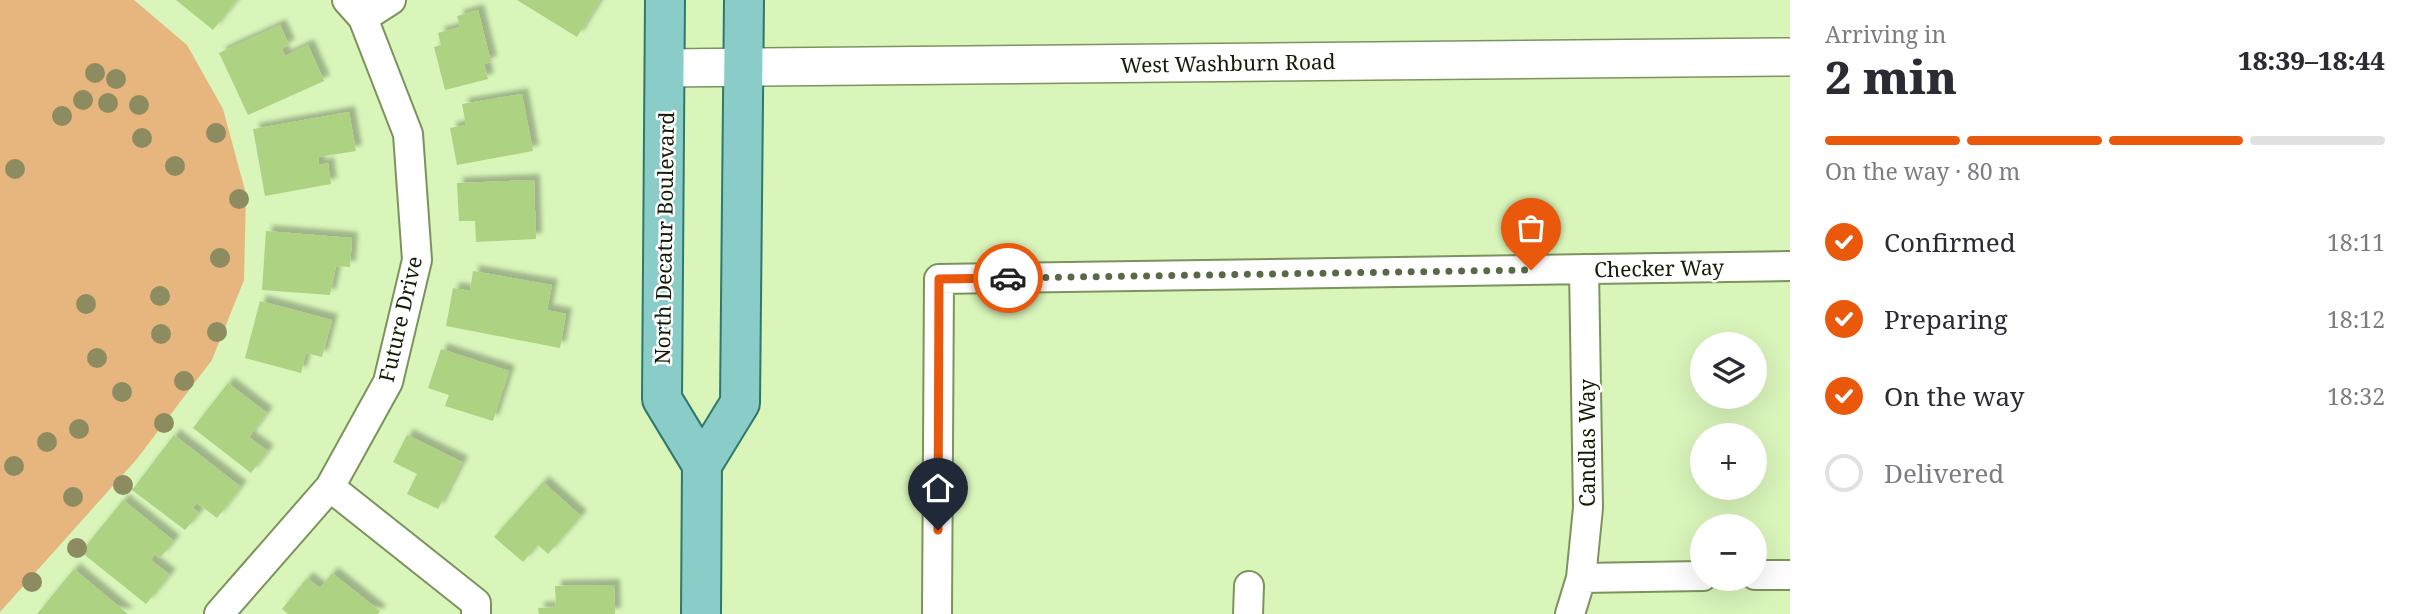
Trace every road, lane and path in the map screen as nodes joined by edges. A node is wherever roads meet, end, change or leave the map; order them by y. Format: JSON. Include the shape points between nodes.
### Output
{"nodes":[{"id":1,"x":391,"y":0,"type":"edge"},
{"id":2,"x":665,"y":0,"type":"edge"},
{"id":3,"x":744,"y":0,"type":"edge"},
{"id":4,"x":355,"y":9,"type":"edge"},
{"id":5,"x":1790,"y":57,"type":"edge"},
{"id":6,"x":743,"y":67,"type":"junction"},
{"id":7,"x":665,"y":68,"type":"junction"},
{"id":8,"x":1790,"y":266,"type":"edge"},
{"id":9,"x":1584,"y":269,"type":"junction"},
{"id":10,"x":702,"y":465,"type":"junction"},
{"id":11,"x":330,"y":487,"type":"junction"},
{"id":12,"x":1767,"y":575,"type":"edge"},
{"id":13,"x":1790,"y":575,"type":"edge"},
{"id":14,"x":1690,"y":576,"type":"edge"},
{"id":15,"x":1581,"y":578,"type":"junction"},
{"id":16,"x":1248,"y":586,"type":"dead end"},
{"id":17,"x":219,"y":614,"type":"edge"},
{"id":18,"x":476,"y":614,"type":"edge"},
{"id":19,"x":701,"y":614,"type":"edge"},
{"id":20,"x":937,"y":614,"type":"edge"},
{"id":21,"x":1248,"y":614,"type":"edge"},
{"id":22,"x":1570,"y":614,"type":"edge"}],
"edges":[{"from":1,"to":4,"type":"street"},
{"from":2,"to":7,"type":"main road","name":"North Decatur Boulevard"},
{"from":3,"to":6,"type":"main road"},
{"from":4,"to":11,"type":"street","name":"Future Drive","via":[[408,134],[417,260],[388,382]]},
{"from":5,"to":6,"type":"street","name":"West Washburn Road"},
{"from":6,"to":7,"type":"street","name":"West Washburn Road"},
{"from":6,"to":10,"type":"main road","via":[[740,402]]},
{"from":7,"to":10,"type":"main road","name":"North Decatur Boulevard","via":[[662,399]]},
{"from":8,"to":9,"type":"street","name":"Checker Way"},
{"from":9,"to":15,"type":"street","name":"Candlas Way","via":[[1588,508]]},
{"from":9,"to":20,"type":"street","name":"Checker Way","via":[[939,279]]},
{"from":10,"to":19,"type":"main road"},
{"from":11,"to":17,"type":"street","name":"Future Drive"},
{"from":11,"to":18,"type":"street","via":[[476,603]]},
{"from":12,"to":13,"type":"street"},
{"from":14,"to":15,"type":"street"},
{"from":15,"to":22,"type":"street","name":"Candlas Way"},
{"from":16,"to":21,"type":"street"}]}
